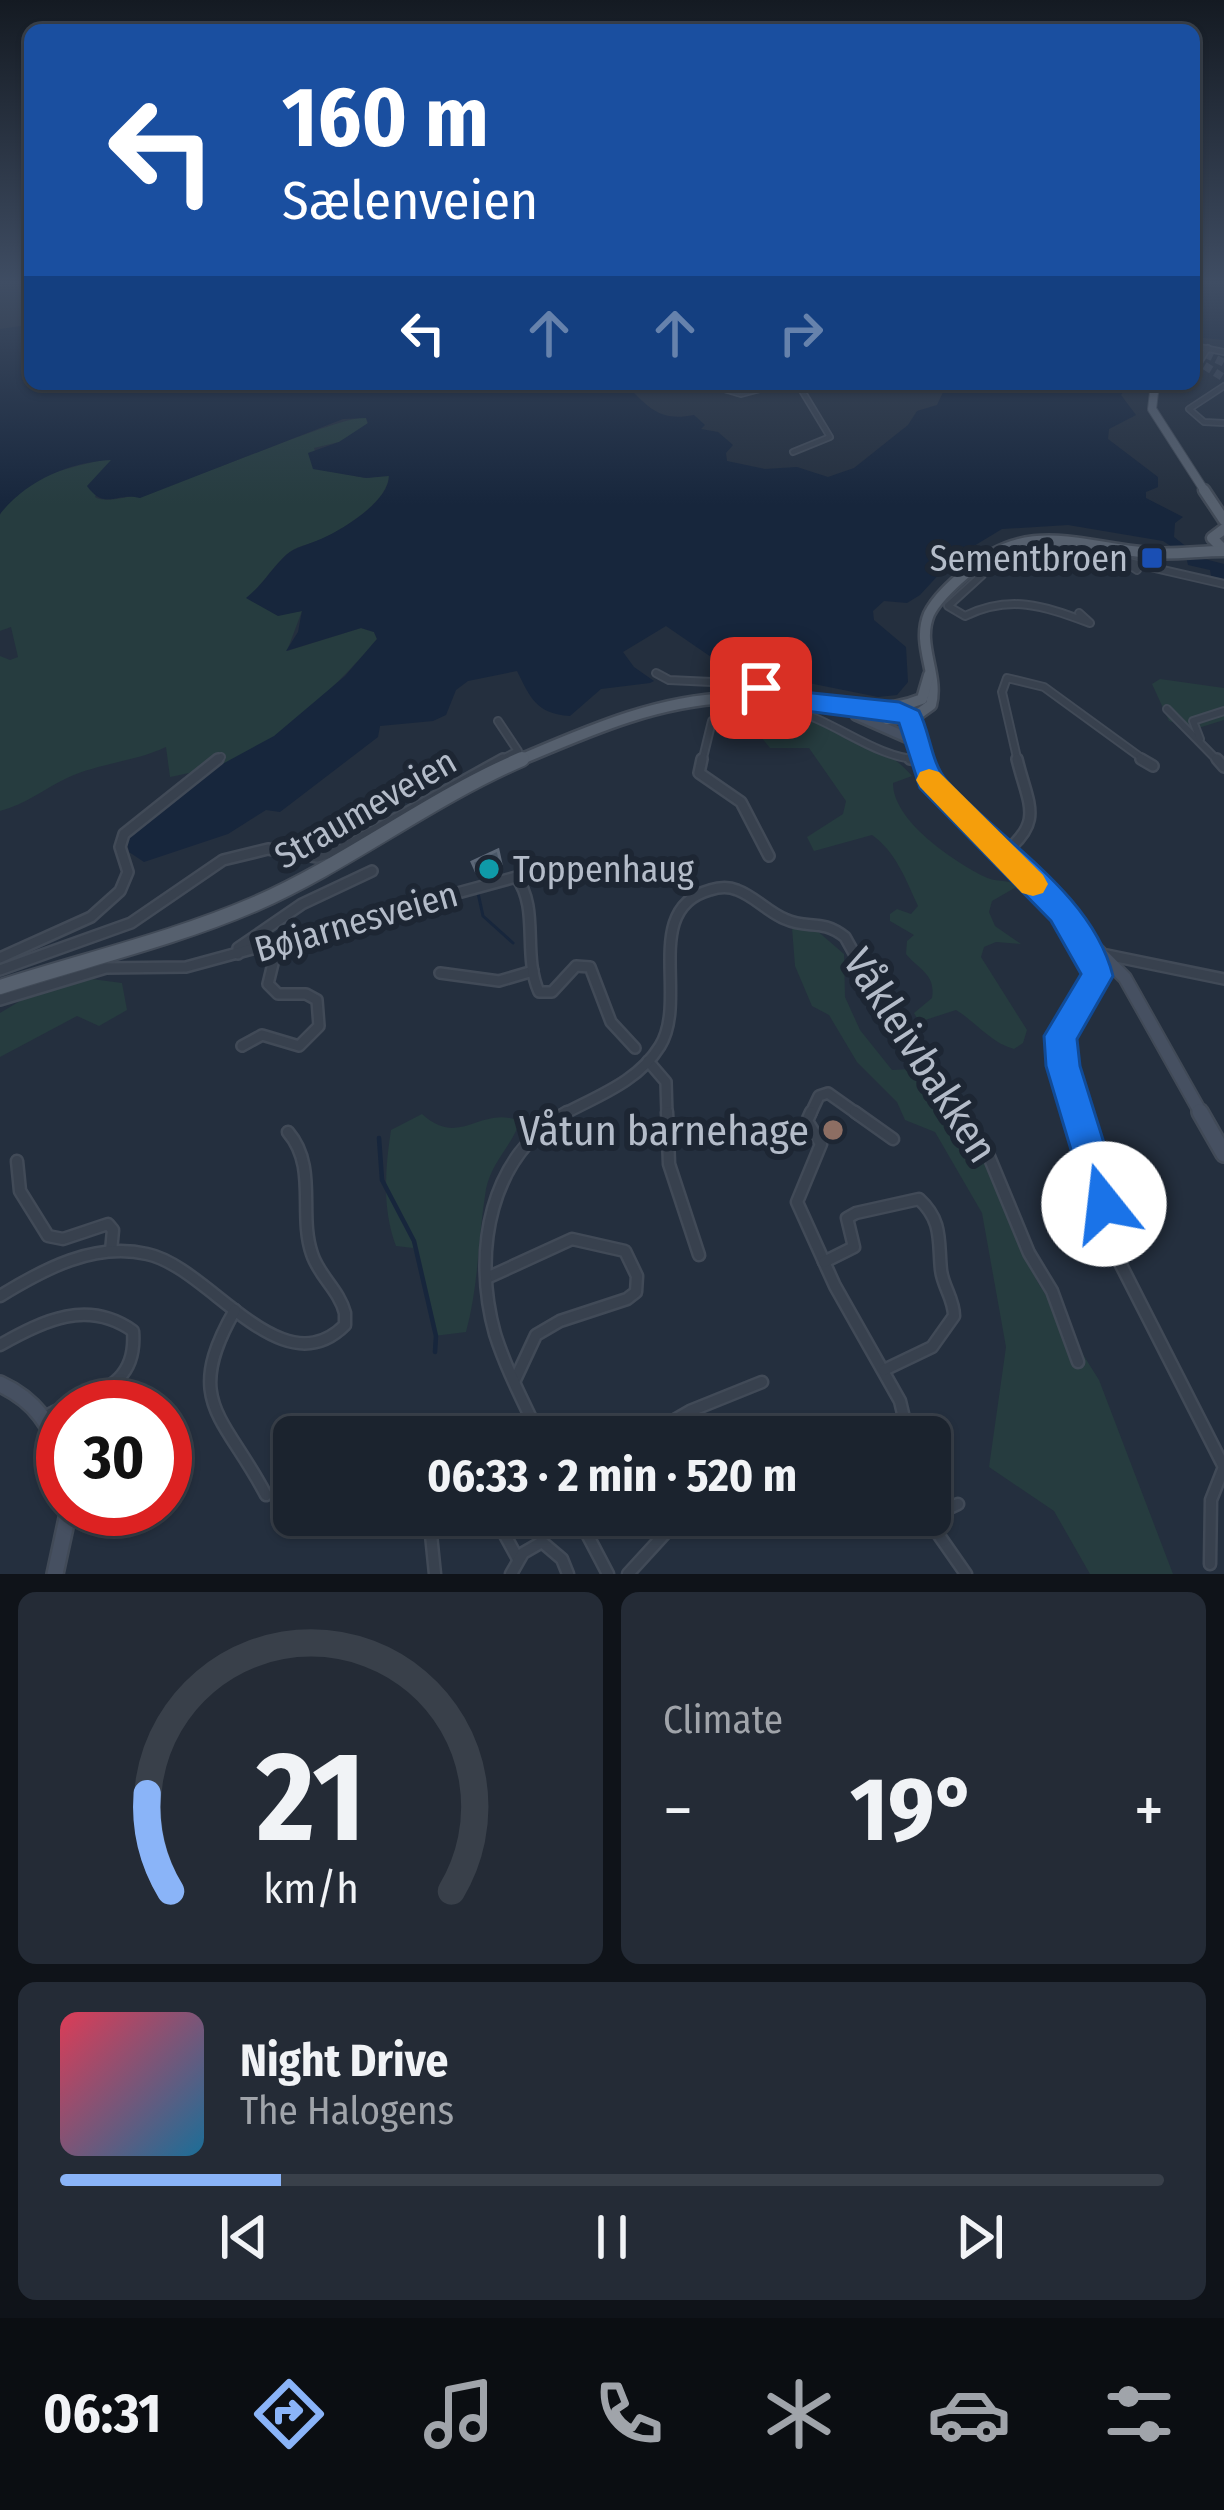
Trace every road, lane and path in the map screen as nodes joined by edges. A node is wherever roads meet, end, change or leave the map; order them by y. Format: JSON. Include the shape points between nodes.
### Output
{"nodes":[{"id":1,"x":1224,"y":386,"type":"edge"},
{"id":2,"x":802,"y":390,"type":"edge"},
{"id":3,"x":1154,"y":390,"type":"edge"},
{"id":4,"x":1224,"y":423,"type":"edge"},
{"id":5,"x":793,"y":452,"type":"dead end"},
{"id":6,"x":1213,"y":504,"type":"junction"},
{"id":7,"x":1224,"y":520,"type":"edge"},
{"id":8,"x":1217,"y":533,"type":"edge"},
{"id":9,"x":1196,"y":550,"type":"junction"},
{"id":10,"x":1224,"y":551,"type":"edge"},
{"id":11,"x":969,"y":570,"type":"junction"},
{"id":12,"x":1137,"y":570,"type":"dead end"},
{"id":13,"x":1224,"y":584,"type":"edge"},
{"id":14,"x":1079,"y":614,"type":"dead end"},
{"id":15,"x":656,"y":673,"type":"dead end"},
{"id":16,"x":762,"y":697,"type":"junction"},
{"id":17,"x":815,"y":704,"type":"junction"},
{"id":18,"x":1166,"y":709,"type":"dead end"},
{"id":19,"x":1224,"y":711,"type":"edge"},
{"id":20,"x":856,"y":715,"type":"junction"},
{"id":21,"x":903,"y":716,"type":"junction"},
{"id":22,"x":497,"y":721,"type":"dead end"},
{"id":23,"x":906,"y":737,"type":"junction"},
{"id":24,"x":1213,"y":754,"type":"junction"},
{"id":25,"x":918,"y":755,"type":"junction"},
{"id":26,"x":221,"y":757,"type":"dead end"},
{"id":27,"x":1153,"y":766,"type":"dead end"},
{"id":28,"x":1224,"y":766,"type":"edge"},
{"id":29,"x":1003,"y":854,"type":"junction"},
{"id":30,"x":769,"y":856,"type":"dead end"},
{"id":31,"x":372,"y":871,"type":"dead end"},
{"id":32,"x":1062,"y":912,"type":"junction"},
{"id":33,"x":278,"y":943,"type":"junction"},
{"id":34,"x":238,"y":955,"type":"junction"},
{"id":35,"x":1107,"y":956,"type":"junction"},
{"id":36,"x":0,"y":958,"type":"edge"},
{"id":37,"x":0,"y":970,"type":"edge"},
{"id":38,"x":532,"y":971,"type":"junction"},
{"id":39,"x":440,"y":974,"type":"dead end"},
{"id":40,"x":1224,"y":979,"type":"edge"},
{"id":41,"x":0,"y":987,"type":"edge"},
{"id":42,"x":0,"y":1000,"type":"edge"},
{"id":43,"x":242,"y":1046,"type":"dead end"},
{"id":44,"x":635,"y":1048,"type":"dead end"},
{"id":45,"x":648,"y":1061,"type":"junction"},
{"id":46,"x":288,"y":1132,"type":"dead end"},
{"id":47,"x":893,"y":1139,"type":"dead end"},
{"id":48,"x":1224,"y":1154,"type":"edge"},
{"id":49,"x":17,"y":1161,"type":"dead end"},
{"id":50,"x":111,"y":1251,"type":"junction"},
{"id":51,"x":699,"y":1255,"type":"dead end"},
{"id":52,"x":824,"y":1262,"type":"junction"},
{"id":53,"x":489,"y":1277,"type":"junction"},
{"id":54,"x":0,"y":1296,"type":"edge"},
{"id":55,"x":235,"y":1310,"type":"junction"},
{"id":56,"x":0,"y":1346,"type":"edge"},
{"id":57,"x":1078,"y":1362,"type":"dead end"},
{"id":58,"x":884,"y":1370,"type":"junction"},
{"id":59,"x":115,"y":1380,"type":"edge"},
{"id":60,"x":514,"y":1380,"type":"junction"},
{"id":61,"x":762,"y":1382,"type":"dead end"},
{"id":62,"x":0,"y":1384,"type":"edge"},
{"id":63,"x":36,"y":1407,"type":"edge"},
{"id":64,"x":530,"y":1416,"type":"edge"},
{"id":65,"x":681,"y":1416,"type":"edge"},
{"id":66,"x":903,"y":1416,"type":"edge"},
{"id":67,"x":1224,"y":1467,"type":"edge"},
{"id":68,"x":266,"y":1495,"type":"dead end"},
{"id":69,"x":958,"y":1504,"type":"dead end"},
{"id":70,"x":951,"y":1508,"type":"edge"},
{"id":71,"x":63,"y":1536,"type":"edge"},
{"id":72,"x":431,"y":1536,"type":"edge"},
{"id":73,"x":505,"y":1536,"type":"edge"},
{"id":74,"x":588,"y":1536,"type":"edge"},
{"id":75,"x":657,"y":1536,"type":"edge"},
{"id":76,"x":939,"y":1536,"type":"edge"},
{"id":77,"x":518,"y":1559,"type":"junction"},
{"id":78,"x":1210,"y":1564,"type":"dead end"},
{"id":79,"x":55,"y":1574,"type":"edge"},
{"id":80,"x":435,"y":1574,"type":"edge"},
{"id":81,"x":511,"y":1574,"type":"edge"},
{"id":82,"x":568,"y":1574,"type":"edge"},
{"id":83,"x":608,"y":1574,"type":"edge"},
{"id":84,"x":628,"y":1574,"type":"edge"},
{"id":85,"x":966,"y":1574,"type":"edge"}],
"edges":[{"from":1,"to":4,"type":"street","via":[[1189,410],[1204,422]]},
{"from":2,"to":5,"type":"street","via":[[830,437]]},
{"from":3,"to":6,"type":"main road","via":[[1152,409]]},
{"from":6,"to":7,"type":"main road"},
{"from":6,"to":8,"type":"main road"},
{"from":8,"to":9,"type":"main road"},
{"from":8,"to":10,"type":"main road"},
{"from":9,"to":10,"type":"main road"},
{"from":9,"to":11,"type":"main road","via":[[1145,553],[1033,538],[996,549]]},
{"from":11,"to":14,"type":"street","via":[[982,575],[948,606],[965,616],[1001,602],[1090,623]]},
{"from":11,"to":21,"type":"main road","via":[[930,614],[922,699]]},
{"from":12,"to":13,"type":"street","via":[[1124,560]]},
{"from":15,"to":16,"type":"street","name":"Straumeveien","via":[[754,684]]},
{"from":16,"to":17,"type":"main road","name":"Straumeveien"},
{"from":16,"to":41,"type":"main road","name":"Straumeveien","via":[[674,705],[564,738],[251,906]]},
{"from":17,"to":20,"type":"main road","name":"Straumeveien"},
{"from":17,"to":21,"type":"main road","name":"Straumeveien"},
{"from":18,"to":24,"type":"street"},
{"from":19,"to":24,"type":"street","via":[[1192,723]]},
{"from":20,"to":21,"type":"main road","name":"Straumeveien"},
{"from":20,"to":23,"type":"street","name":"Straumeveien"},
{"from":21,"to":23,"type":"street"},
{"from":21,"to":25,"type":"street"},
{"from":22,"to":37,"type":"street","via":[[518,751],[338,851],[268,849],[224,860],[131,923]]},
{"from":23,"to":25,"type":"street"},
{"from":24,"to":28,"type":"street"},
{"from":25,"to":29,"type":"street","via":[[936,788]]},
{"from":25,"to":30,"type":"street","via":[[904,759],[808,714],[728,710],[706,728],[698,770],[744,805]]},
{"from":26,"to":36,"type":"street","via":[[124,834],[128,872],[115,897],[68,929]]},
{"from":27,"to":29,"type":"street","via":[[1050,691],[1007,678],[1002,692],[1031,819],[1027,836]]},
{"from":29,"to":32,"type":"street"},
{"from":31,"to":34,"type":"street","name":"Bøjarnesveien","via":[[298,904]]},
{"from":32,"to":35,"type":"street"},
{"from":32,"to":67,"type":"street","via":[[1098,970],[1060,1036],[1061,1055],[1114,1247]]},
{"from":33,"to":34,"type":"street","name":"Bøjarnesveien"},
{"from":33,"to":38,"type":"street","name":"Bøjarnesveien","via":[[516,877],[529,894]]},
{"from":33,"to":43,"type":"street","via":[[268,984],[278,994],[317,1000],[319,1026],[299,1046],[262,1035]]},
{"from":34,"to":42,"type":"street","name":"Bøjarnesveien","via":[[165,971],[106,968]]},
{"from":35,"to":40,"type":"street"},
{"from":35,"to":48,"type":"street","via":[[1149,1015]]},
{"from":38,"to":39,"type":"street","name":"Bøjarnesveien","via":[[502,984]]},
{"from":38,"to":44,"type":"street","name":"Bøjarnesveien","via":[[547,994],[569,970],[590,967],[614,1029]]},
{"from":45,"to":51,"type":"street","via":[[666,1082],[669,1164]]},
{"from":45,"to":53,"type":"street","name":"Våkleivbakken","via":[[514,1150],[494,1196]]},
{"from":45,"to":57,"type":"street","name":"Våkleivbakken","via":[[671,1019],[670,930],[695,892],[736,889],[789,922],[835,927],[916,1064],[988,1154]]},
{"from":46,"to":55,"type":"street","via":[[304,1154],[314,1262],[342,1298],[345,1325],[329,1342],[307,1346]]},
{"from":47,"to":52,"type":"street","via":[[832,1095],[815,1100],[807,1121],[821,1144],[797,1202]]},
{"from":49,"to":50,"type":"street","via":[[23,1197],[48,1236],[108,1224]]},
{"from":50,"to":54,"type":"street","via":[[62,1264]]},
{"from":50,"to":55,"type":"street","via":[[168,1260]]},
{"from":52,"to":58,"type":"street"},
{"from":52,"to":58,"type":"street","via":[[854,1247],[847,1219],[874,1204],[896,1208],[919,1199],[933,1215],[953,1318],[929,1349]]},
{"from":53,"to":60,"type":"street","name":"Våkleivbakken","via":[[495,1334]]},
{"from":53,"to":60,"type":"street","via":[[572,1239],[617,1247],[637,1276],[629,1299],[536,1336]]},
{"from":55,"to":68,"type":"street","via":[[207,1360],[208,1395]]},
{"from":56,"to":59,"type":"street","via":[[77,1312],[105,1315],[133,1330],[135,1356]]},
{"from":58,"to":66,"type":"street"},
{"from":60,"to":64,"type":"street","name":"Våkleivbakken"},
{"from":61,"to":65,"type":"street"},
{"from":62,"to":63,"type":"street"},
{"from":67,"to":78,"type":"street","via":[[1211,1499]]},
{"from":69,"to":70,"type":"street"},
{"from":71,"to":79,"type":"street"},
{"from":72,"to":80,"type":"street"},
{"from":73,"to":77,"type":"street"},
{"from":74,"to":83,"type":"street"},
{"from":75,"to":84,"type":"street"},
{"from":76,"to":85,"type":"street"},
{"from":77,"to":81,"type":"street"},
{"from":77,"to":82,"type":"street","via":[[542,1542]]}]}
